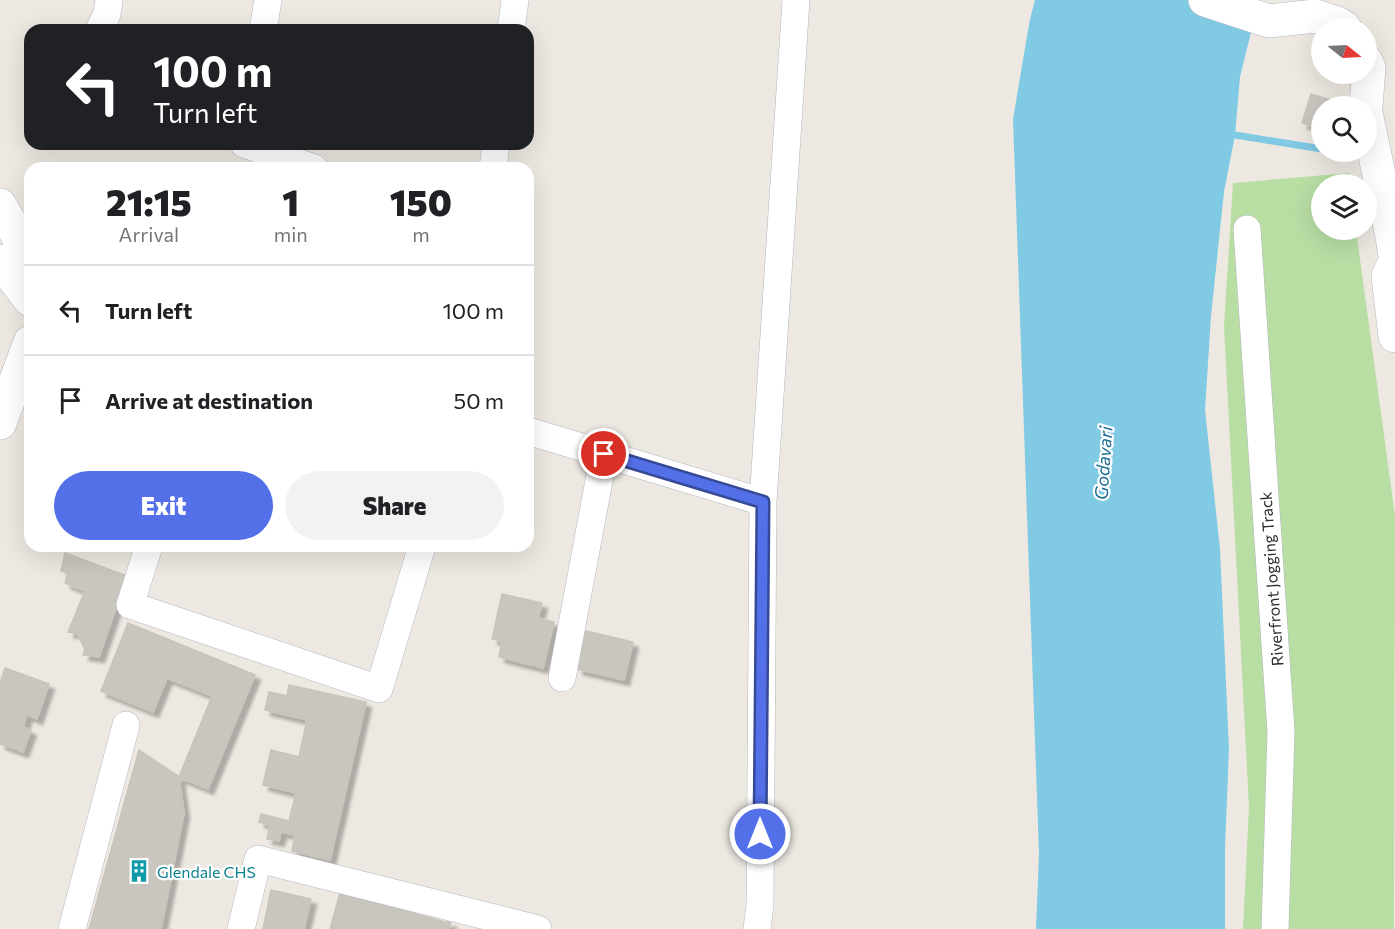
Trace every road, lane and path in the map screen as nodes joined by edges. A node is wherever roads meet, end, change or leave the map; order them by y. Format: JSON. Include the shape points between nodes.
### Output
{"nodes":[{"id":1,"x":109,"y":0,"type":"edge"},
{"id":2,"x":268,"y":0,"type":"edge"},
{"id":3,"x":515,"y":0,"type":"edge"},
{"id":4,"x":796,"y":0,"type":"edge"},
{"id":5,"x":1205,"y":0,"type":"edge"},
{"id":6,"x":1316,"y":8,"type":"edge"},
{"id":7,"x":1330,"y":18,"type":"edge"},
{"id":8,"x":102,"y":24,"type":"edge"},
{"id":9,"x":264,"y":24,"type":"edge"},
{"id":10,"x":512,"y":24,"type":"edge"},
{"id":11,"x":262,"y":150,"type":"edge"},
{"id":12,"x":296,"y":162,"type":"edge"},
{"id":13,"x":1376,"y":162,"type":"edge"},
{"id":14,"x":0,"y":205,"type":"edge"},
{"id":15,"x":1247,"y":229,"type":"dead end"},
{"id":16,"x":1394,"y":251,"type":"edge"},
{"id":17,"x":24,"y":252,"type":"edge"},
{"id":18,"x":0,"y":261,"type":"edge"},
{"id":19,"x":24,"y":292,"type":"edge"},
{"id":20,"x":1395,"y":336,"type":"edge"},
{"id":21,"x":24,"y":358,"type":"edge"},
{"id":22,"x":0,"y":423,"type":"edge"},
{"id":23,"x":534,"y":433,"type":"edge"},
{"id":24,"x":604,"y":454,"type":"junction"},
{"id":25,"x":763,"y":502,"type":"junction"},
{"id":26,"x":147,"y":552,"type":"edge"},
{"id":27,"x":420,"y":552,"type":"edge"},
{"id":28,"x":562,"y":678,"type":"dead end"},
{"id":29,"x":126,"y":725,"type":"dead end"},
{"id":30,"x":72,"y":929,"type":"edge"},
{"id":31,"x":241,"y":929,"type":"edge"},
{"id":32,"x":538,"y":929,"type":"edge"},
{"id":33,"x":757,"y":929,"type":"edge"},
{"id":34,"x":1275,"y":929,"type":"edge"}],
"edges":[{"from":1,"to":8,"type":"street"},
{"from":2,"to":9,"type":"street"},
{"from":3,"to":10,"type":"street"},
{"from":4,"to":25,"type":"street"},
{"from":5,"to":6,"type":"street","via":[[1269,21]]},
{"from":6,"to":7,"type":"street"},
{"from":11,"to":12,"type":"street"},
{"from":13,"to":16,"type":"street"},
{"from":14,"to":17,"type":"street"},
{"from":15,"to":34,"type":"street","name":"Riverfront Jogging Track","via":[[1281,732]]},
{"from":16,"to":20,"type":"street","via":[[1388,276]]},
{"from":18,"to":19,"type":"street"},
{"from":21,"to":22,"type":"street"},
{"from":23,"to":24,"type":"street"},
{"from":24,"to":25,"type":"street"},
{"from":24,"to":28,"type":"street"},
{"from":25,"to":33,"type":"street"},
{"from":26,"to":27,"type":"street","via":[[130,605],[379,689]]},
{"from":29,"to":30,"type":"street"},
{"from":31,"to":32,"type":"street","via":[[258,860]]}]}
